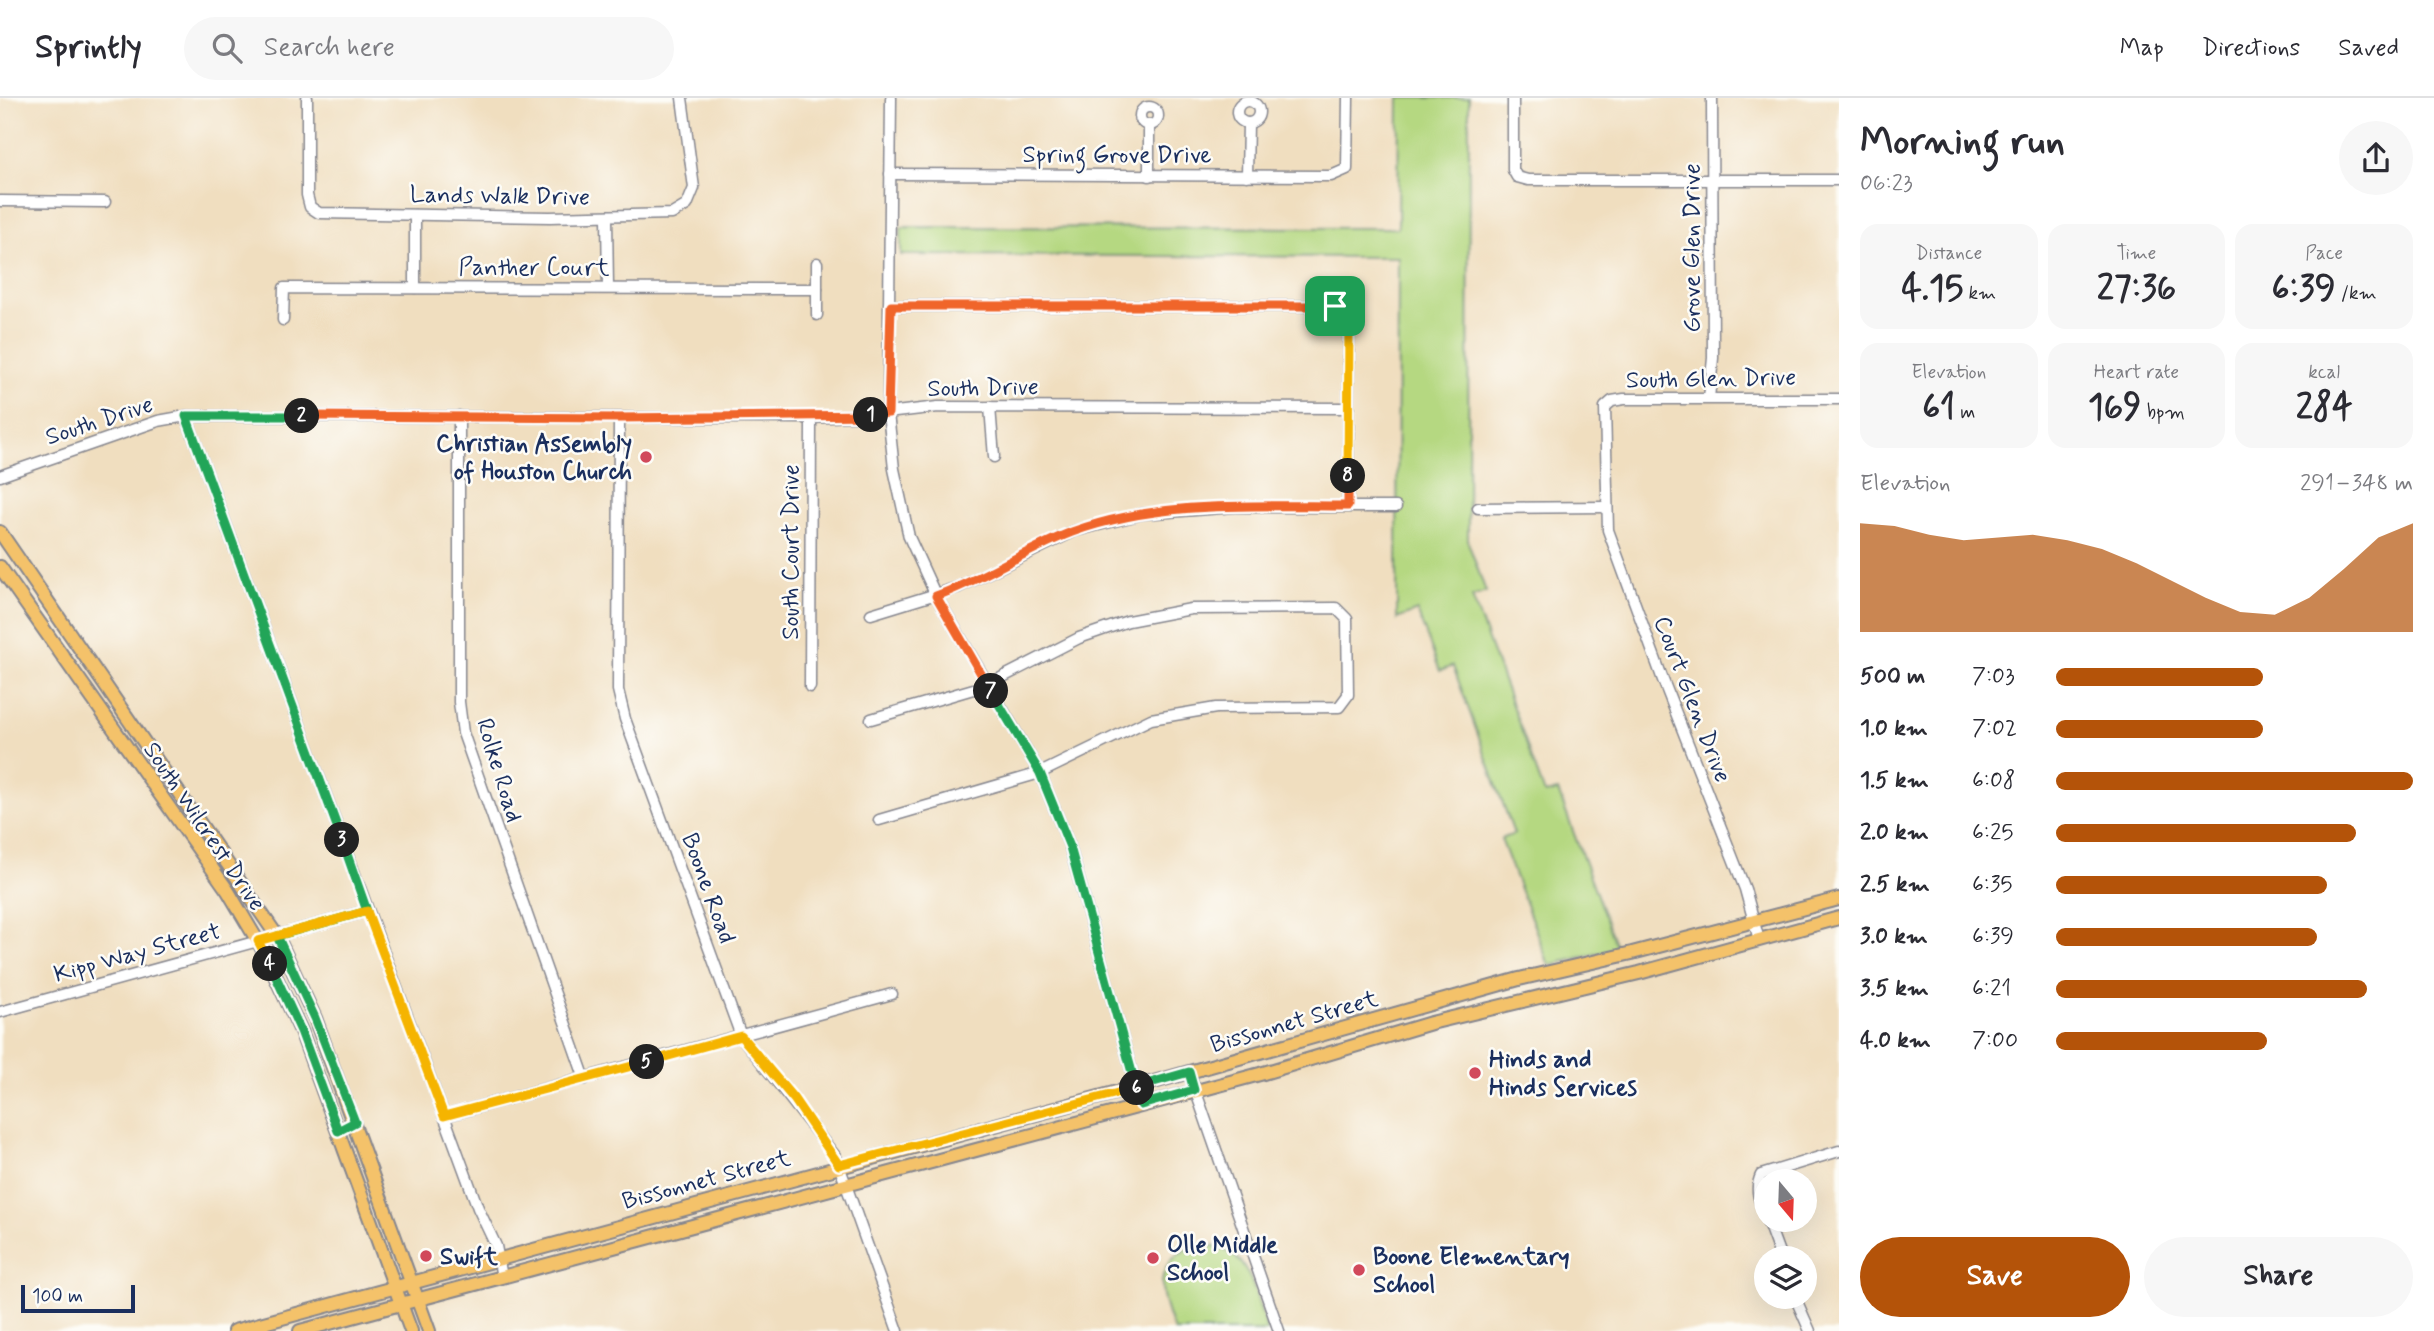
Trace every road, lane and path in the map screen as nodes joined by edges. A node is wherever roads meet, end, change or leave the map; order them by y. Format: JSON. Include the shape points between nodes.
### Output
{"nodes":[{"id":1,"x":307,"y":98,"type":"edge"},
{"id":2,"x":682,"y":98,"type":"edge"},
{"id":3,"x":891,"y":98,"type":"edge"},
{"id":4,"x":1349,"y":98,"type":"edge"},
{"id":5,"x":1513,"y":98,"type":"edge"},
{"id":6,"x":1712,"y":98,"type":"edge"},
{"id":7,"x":1248,"y":122,"type":"dead end"},
{"id":8,"x":1149,"y":125,"type":"dead end"},
{"id":9,"x":890,"y":174,"type":"junction"},
{"id":10,"x":1149,"y":176,"type":"junction"},
{"id":11,"x":1247,"y":176,"type":"junction"},
{"id":12,"x":1712,"y":180,"type":"junction"},
{"id":13,"x":1839,"y":180,"type":"edge"},
{"id":14,"x":0,"y":201,"type":"edge"},
{"id":15,"x":105,"y":202,"type":"dead end"},
{"id":16,"x":415,"y":215,"type":"junction"},
{"id":17,"x":607,"y":217,"type":"junction"},
{"id":18,"x":817,"y":263,"type":"dead end"},
{"id":19,"x":415,"y":288,"type":"junction"},
{"id":20,"x":608,"y":288,"type":"junction"},
{"id":21,"x":817,"y":289,"type":"junction"},
{"id":22,"x":891,"y":306,"type":"junction"},
{"id":23,"x":817,"y":314,"type":"dead end"},
{"id":24,"x":283,"y":320,"type":"dead end"},
{"id":25,"x":1709,"y":398,"type":"junction"},
{"id":26,"x":1839,"y":399,"type":"edge"},
{"id":27,"x":990,"y":407,"type":"junction"},
{"id":28,"x":1348,"y":408,"type":"junction"},
{"id":29,"x":888,"y":413,"type":"junction"},
{"id":30,"x":186,"y":416,"type":"junction"},
{"id":31,"x":459,"y":416,"type":"junction"},
{"id":32,"x":619,"y":418,"type":"junction"},
{"id":33,"x":811,"y":418,"type":"junction"},
{"id":34,"x":994,"y":457,"type":"dead end"},
{"id":35,"x":1605,"y":470,"type":"joint"},
{"id":36,"x":0,"y":476,"type":"edge"},
{"id":37,"x":1348,"y":506,"type":"junction"},
{"id":38,"x":1396,"y":507,"type":"dead end"},
{"id":39,"x":1606,"y":507,"type":"junction"},
{"id":40,"x":1478,"y":508,"type":"dead end"},
{"id":41,"x":0,"y":532,"type":"edge"},
{"id":42,"x":0,"y":567,"type":"edge"},
{"id":43,"x":32,"y":583,"type":"junction"},
{"id":44,"x":18,"y":594,"type":"junction"},
{"id":45,"x":936,"y":596,"type":"junction"},
{"id":46,"x":871,"y":614,"type":"dead end"},
{"id":47,"x":92,"y":667,"type":"junction"},
{"id":48,"x":78,"y":678,"type":"junction"},
{"id":49,"x":987,"y":685,"type":"junction"},
{"id":50,"x":810,"y":687,"type":"dead end"},
{"id":51,"x":872,"y":719,"type":"dead end"},
{"id":52,"x":152,"y":754,"type":"junction"},
{"id":53,"x":138,"y":764,"type":"junction"},
{"id":54,"x":1040,"y":773,"type":"junction"},
{"id":55,"x":879,"y":820,"type":"dead end"},
{"id":56,"x":1839,"y":899,"type":"edge"},
{"id":57,"x":367,"y":911,"type":"junction"},
{"id":58,"x":1839,"y":918,"type":"edge"},
{"id":59,"x":1755,"y":921,"type":"junction"},
{"id":60,"x":277,"y":936,"type":"junction"},
{"id":61,"x":1759,"y":940,"type":"junction"},
{"id":62,"x":258,"y":941,"type":"junction"},
{"id":63,"x":892,"y":994,"type":"dead end"},
{"id":64,"x":0,"y":1012,"type":"edge"},
{"id":65,"x":1324,"y":1034,"type":"junction"},
{"id":66,"x":741,"y":1036,"type":"junction"},
{"id":67,"x":1331,"y":1053,"type":"junction"},
{"id":68,"x":1189,"y":1072,"type":"junction"},
{"id":69,"x":585,"y":1079,"type":"junction"},
{"id":70,"x":1136,"y":1087,"type":"junction"},
{"id":71,"x":1194,"y":1090,"type":"junction"},
{"id":72,"x":1141,"y":1105,"type":"junction"},
{"id":73,"x":444,"y":1116,"type":"junction"},
{"id":74,"x":355,"y":1122,"type":"junction"},
{"id":75,"x":338,"y":1131,"type":"junction"},
{"id":76,"x":1839,"y":1151,"type":"edge"},
{"id":77,"x":839,"y":1165,"type":"junction"},
{"id":78,"x":1780,"y":1169,"type":"edge"},
{"id":79,"x":846,"y":1184,"type":"junction"},
{"id":80,"x":579,"y":1236,"type":"junction"},
{"id":81,"x":584,"y":1255,"type":"junction"},
{"id":82,"x":499,"y":1258,"type":"junction"},
{"id":83,"x":502,"y":1277,"type":"junction"},
{"id":84,"x":412,"y":1282,"type":"junction"},
{"id":85,"x":396,"y":1287,"type":"junction"},
{"id":86,"x":419,"y":1299,"type":"junction"},
{"id":87,"x":402,"y":1303,"type":"junction"},
{"id":88,"x":1800,"y":1309,"type":"edge"},
{"id":89,"x":234,"y":1331,"type":"edge"},
{"id":90,"x":300,"y":1331,"type":"edge"},
{"id":91,"x":411,"y":1331,"type":"edge"},
{"id":92,"x":429,"y":1331,"type":"edge"},
{"id":93,"x":898,"y":1331,"type":"edge"},
{"id":94,"x":1279,"y":1331,"type":"edge"},
{"id":95,"x":1810,"y":1331,"type":"edge"}],
"edges":[{"from":1,"to":16,"type":"street","name":"Lands Walk Drive","via":[[310,208],[319,213]]},
{"from":2,"to":17,"type":"street","name":"Lands Walk Drive","via":[[694,188],[687,205],[680,212],[661,216]]},
{"from":3,"to":9,"type":"street"},
{"from":4,"to":11,"type":"street","name":"Spring Grove Drive","via":[[1347,169],[1331,176]]},
{"from":5,"to":12,"type":"street","via":[[1513,170],[1517,177]]},
{"from":6,"to":12,"type":"street","name":"Grove Glen Drive"},
{"from":7,"to":11,"type":"street"},
{"from":8,"to":10,"type":"street"},
{"from":9,"to":10,"type":"street","name":"Spring Grove Drive"},
{"from":9,"to":22,"type":"street"},
{"from":10,"to":11,"type":"street","name":"Spring Grove Drive"},
{"from":12,"to":13,"type":"street"},
{"from":12,"to":25,"type":"street","name":"Grove Glen Drive"},
{"from":14,"to":15,"type":"street"},
{"from":16,"to":17,"type":"street","name":"Lands Walk Drive"},
{"from":16,"to":19,"type":"street"},
{"from":17,"to":20,"type":"street"},
{"from":18,"to":21,"type":"street"},
{"from":19,"to":20,"type":"street","name":"Panther Court"},
{"from":19,"to":24,"type":"street","name":"Panther Court","via":[[284,288]]},
{"from":20,"to":21,"type":"street","name":"Panther Court"},
{"from":21,"to":23,"type":"street"},
{"from":22,"to":28,"type":"street","via":[[1335,306],[1348,318]]},
{"from":22,"to":29,"type":"street"},
{"from":25,"to":26,"type":"street","name":"South Glen Drive"},
{"from":25,"to":35,"type":"street","name":"South Glen Drive","via":[[1612,401],[1605,407]]},
{"from":27,"to":28,"type":"street","name":"South Drive"},
{"from":27,"to":29,"type":"street","name":"South Drive"},
{"from":27,"to":34,"type":"street"},
{"from":28,"to":37,"type":"street"},
{"from":29,"to":33,"type":"street","name":"South Drive"},
{"from":29,"to":45,"type":"street","via":[[909,537]]},
{"from":30,"to":31,"type":"street","name":"South Drive"},
{"from":30,"to":36,"type":"street","name":"South Drive","via":[[158,421]]},
{"from":30,"to":57,"type":"street"},
{"from":31,"to":32,"type":"street","name":"South Drive"},
{"from":31,"to":69,"type":"street","name":"Rolke Road","via":[[459,702],[463,733]]},
{"from":32,"to":33,"type":"street","name":"South Drive"},
{"from":32,"to":66,"type":"street","name":"Boone Road","via":[[618,690]]},
{"from":33,"to":50,"type":"street","name":"South Court Drive"},
{"from":35,"to":39,"type":"street","name":"Court Glen Drive"},
{"from":37,"to":38,"type":"street"},
{"from":37,"to":45,"type":"street","via":[[1142,514],[1075,531]]},
{"from":39,"to":40,"type":"street"},
{"from":39,"to":59,"type":"street","name":"Court Glen Drive","via":[[1613,545]]},
{"from":41,"to":43,"type":"main road","name":"South Wilcrest Drive"},
{"from":42,"to":44,"type":"main road","name":"South Wilcrest Drive"},
{"from":43,"to":44,"type":"main road"},
{"from":43,"to":47,"type":"main road","name":"South Wilcrest Drive"},
{"from":44,"to":48,"type":"main road","name":"South Wilcrest Drive"},
{"from":45,"to":46,"type":"street"},
{"from":45,"to":49,"type":"street"},
{"from":47,"to":48,"type":"main road"},
{"from":47,"to":52,"type":"main road","name":"South Wilcrest Drive"},
{"from":48,"to":53,"type":"main road","name":"South Wilcrest Drive"},
{"from":49,"to":51,"type":"street"},
{"from":49,"to":54,"type":"street"},
{"from":49,"to":54,"type":"street","via":[[1079,638],[1128,621],[1191,609],[1336,608],[1347,619],[1348,695],[1339,707],[1216,708],[1159,717],[1108,737]]},
{"from":52,"to":53,"type":"main road"},
{"from":52,"to":60,"type":"main road","name":"South Wilcrest Drive"},
{"from":53,"to":62,"type":"main road","name":"South Wilcrest Drive"},
{"from":54,"to":55,"type":"street"},
{"from":54,"to":70,"type":"street","via":[[1070,847]]},
{"from":56,"to":59,"type":"main road","name":"Bissonnet Street"},
{"from":57,"to":60,"type":"street","name":"Kipp Way Street"},
{"from":57,"to":73,"type":"street"},
{"from":58,"to":61,"type":"main road","name":"Bissonnet Street"},
{"from":59,"to":61,"type":"street","name":"Court Glen Drive"},
{"from":59,"to":65,"type":"main road","name":"Bissonnet Street","via":[[1519,979]]},
{"from":60,"to":62,"type":"street","name":"Kipp Way Street"},
{"from":60,"to":74,"type":"main road","name":"South Wilcrest Drive"},
{"from":61,"to":67,"type":"main road","name":"Bissonnet Street"},
{"from":62,"to":64,"type":"street","name":"Kipp Way Street"},
{"from":62,"to":75,"type":"main road","name":"South Wilcrest Drive","via":[[297,1023]]},
{"from":63,"to":66,"type":"street"},
{"from":65,"to":67,"type":"main road"},
{"from":65,"to":68,"type":"main road","name":"Bissonnet Street"},
{"from":66,"to":69,"type":"street"},
{"from":66,"to":77,"type":"street","name":"Boone Road","via":[[794,1099]]},
{"from":67,"to":71,"type":"main road","name":"Bissonnet Street"},
{"from":68,"to":70,"type":"main road","name":"Bissonnet Street"},
{"from":68,"to":71,"type":"street"},
{"from":69,"to":73,"type":"street"},
{"from":70,"to":72,"type":"street"},
{"from":70,"to":77,"type":"main road","name":"Bissonnet Street"},
{"from":71,"to":72,"type":"main road","name":"Bissonnet Street"},
{"from":71,"to":94,"type":"street"},
{"from":72,"to":79,"type":"main road","name":"Bissonnet Street"},
{"from":73,"to":82,"type":"street"},
{"from":74,"to":75,"type":"main road"},
{"from":74,"to":84,"type":"main road"},
{"from":75,"to":85,"type":"main road","name":"South Wilcrest Drive"},
{"from":76,"to":78,"type":"street"},
{"from":77,"to":79,"type":"street","name":"Boone Road"},
{"from":77,"to":80,"type":"main road","name":"Bissonnet Street"},
{"from":79,"to":81,"type":"main road","name":"Bissonnet Street"},
{"from":79,"to":93,"type":"street","name":"Boone Road"},
{"from":80,"to":81,"type":"main road"},
{"from":80,"to":82,"type":"main road","name":"Bissonnet Street"},
{"from":81,"to":83,"type":"main road","name":"Bissonnet Street"},
{"from":82,"to":83,"type":"street"},
{"from":82,"to":84,"type":"main road","name":"Bissonnet Street"},
{"from":83,"to":86,"type":"main road","name":"Bissonnet Street"},
{"from":84,"to":85,"type":"main road","name":"Bissonnet Street"},
{"from":84,"to":86,"type":"main road"},
{"from":85,"to":87,"type":"main road","name":"South Wilcrest Drive"},
{"from":85,"to":89,"type":"main road","name":"Bissonnet Street"},
{"from":86,"to":87,"type":"main road","name":"Bissonnet Street"},
{"from":86,"to":92,"type":"main road"},
{"from":87,"to":90,"type":"main road","name":"Bissonnet Street"},
{"from":87,"to":91,"type":"main road","name":"South Wilcrest Drive"},
{"from":88,"to":95,"type":"street"}]}
